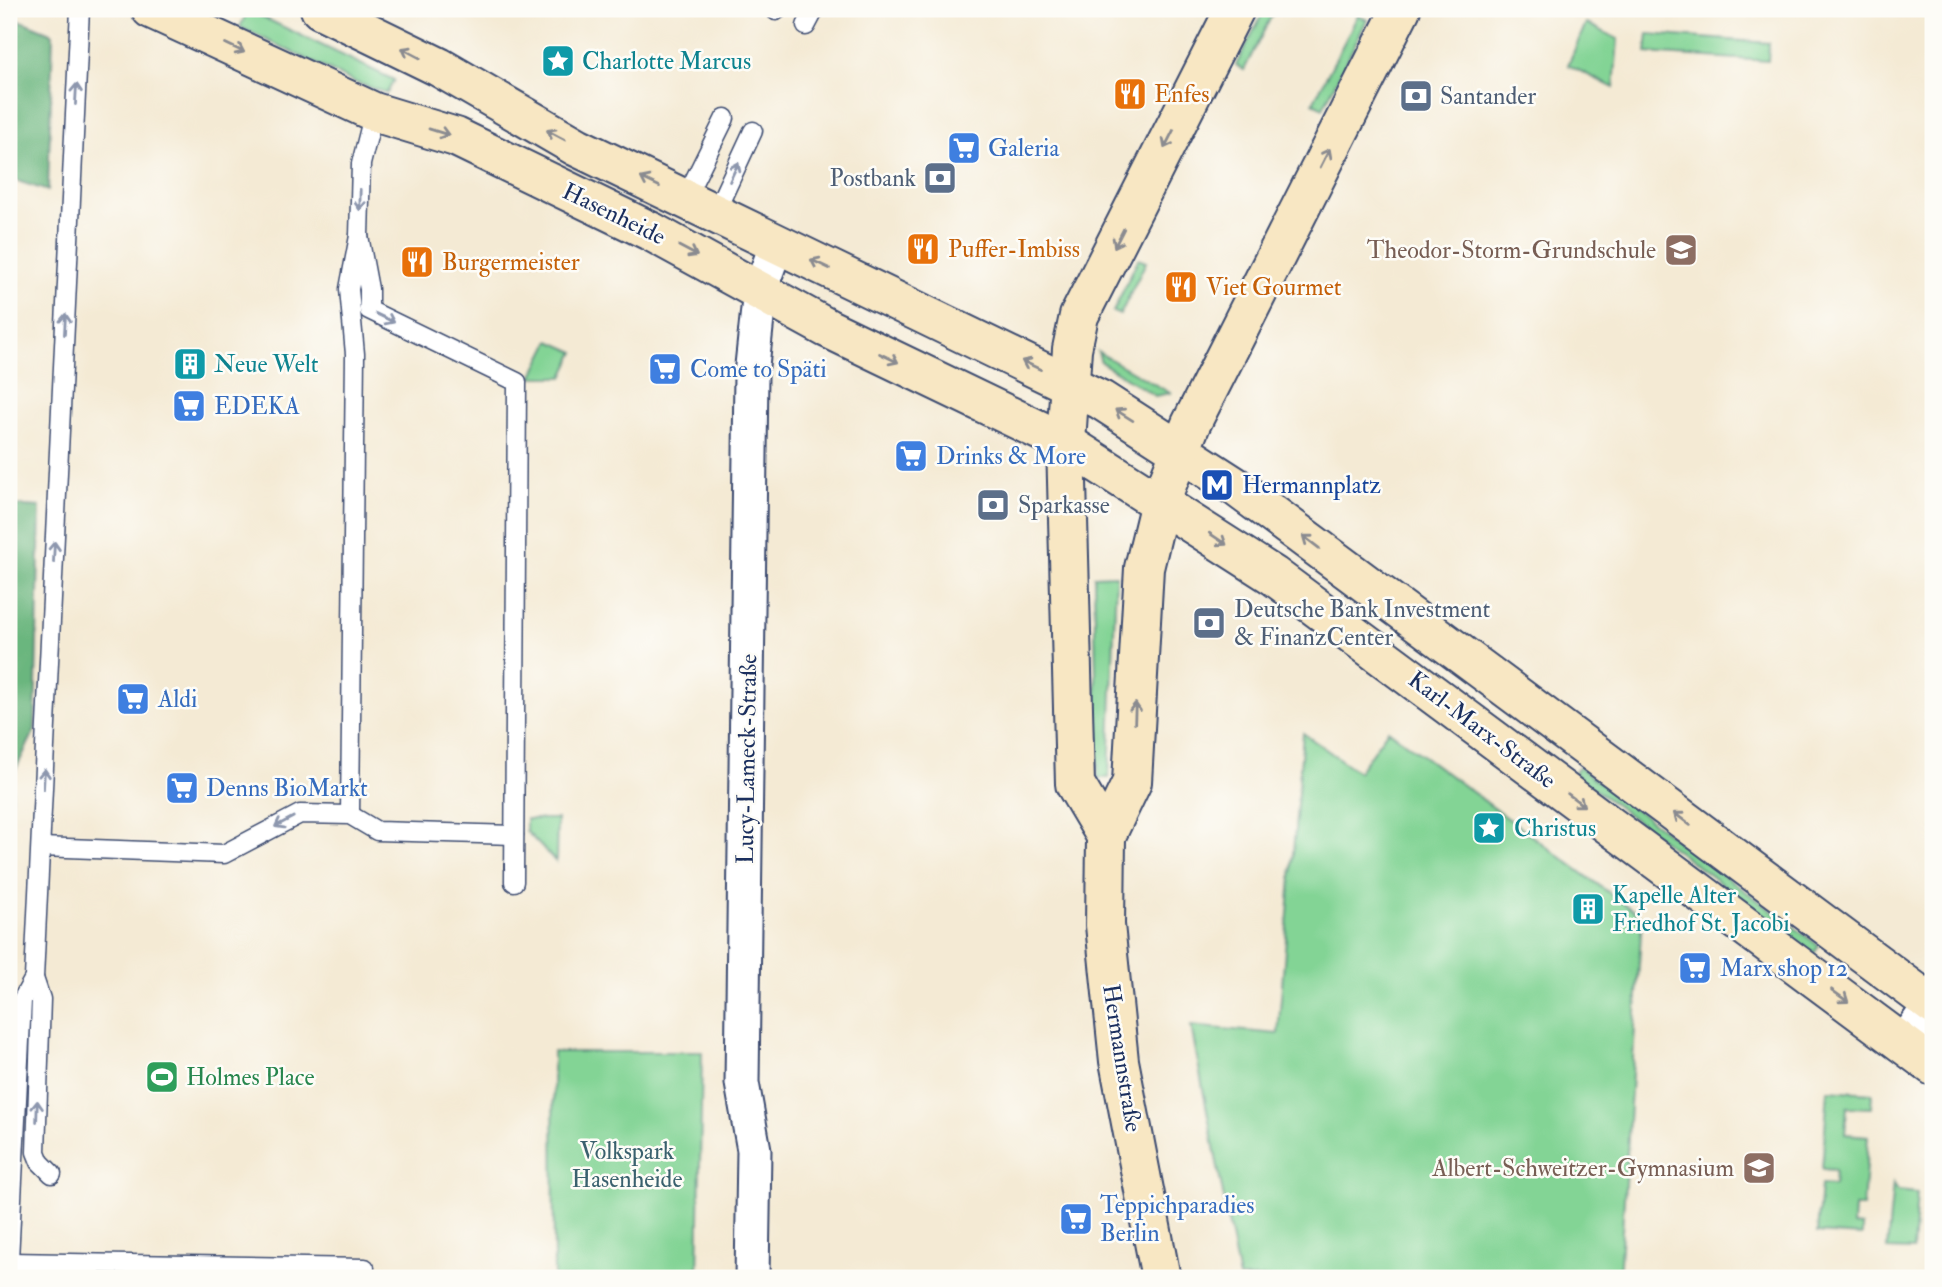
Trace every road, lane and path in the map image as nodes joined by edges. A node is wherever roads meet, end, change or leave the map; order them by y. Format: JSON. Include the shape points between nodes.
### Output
{"nodes":[{"id":1,"x":80,"y":9,"type":"edge"},
{"id":2,"x":320,"y":9,"type":"edge"},
{"id":3,"x":815,"y":9,"type":"edge"},
{"id":4,"x":1235,"y":9,"type":"edge"},
{"id":5,"x":1401,"y":9,"type":"edge"},
{"id":6,"x":175,"y":14,"type":"edge"},
{"id":7,"x":806,"y":26,"type":"dead end"},
{"id":8,"x":374,"y":112,"type":"junction"},
{"id":9,"x":725,"y":118,"type":"dead end"},
{"id":10,"x":753,"y":131,"type":"dead end"},
{"id":11,"x":700,"y":206,"type":"junction"},
{"id":12,"x":359,"y":236,"type":"junction"},
{"id":13,"x":777,"y":243,"type":"junction"},
{"id":14,"x":760,"y":290,"type":"junction"},
{"id":15,"x":1068,"y":382,"type":"junction"},
{"id":16,"x":1066,"y":443,"type":"junction"},
{"id":17,"x":1179,"y":449,"type":"junction"},
{"id":18,"x":1160,"y":502,"type":"junction"},
{"id":19,"x":351,"y":815,"type":"junction"},
{"id":20,"x":514,"y":835,"type":"junction"},
{"id":21,"x":1107,"y":836,"type":"junction"},
{"id":22,"x":41,"y":847,"type":"junction"},
{"id":23,"x":514,"y":883,"type":"dead end"},
{"id":24,"x":34,"y":978,"type":"junction"},
{"id":25,"x":1933,"y":1001,"type":"edge"},
{"id":26,"x":1918,"y":1055,"type":"edge"},
{"id":27,"x":52,"y":1174,"type":"dead end"},
{"id":28,"x":9,"y":1261,"type":"edge"},
{"id":29,"x":365,"y":1268,"type":"dead end"},
{"id":30,"x":752,"y":1278,"type":"edge"},
{"id":31,"x":1161,"y":1278,"type":"edge"}],
"edges":[{"from":22,"to":1,"type":"lane","one_way":true},
{"from":11,"to":2,"type":"main road","name":"Hasenheide","one_way":true,"via":[[577,147],[439,68]]},
{"from":3,"to":7,"type":"lane"},
{"from":4,"to":15,"type":"main road","one_way":true,"via":[[1079,316]]},
{"from":17,"to":5,"type":"main road","one_way":true},
{"from":6,"to":8,"type":"main road","name":"Hasenheide","one_way":true},
{"from":8,"to":12,"type":"lane","one_way":true,"via":[[361,164]]},
{"from":8,"to":14,"type":"main road","name":"Hasenheide","one_way":true,"via":[[456,137]]},
{"from":9,"to":11,"type":"lane"},
{"from":11,"to":10,"type":"lane","one_way":true},
{"from":11,"to":13,"type":"main road","name":"Hasenheide"},
{"from":12,"to":19,"type":"lane","via":[[349,289],[355,354]]},
{"from":12,"to":20,"type":"lane","one_way":true,"via":[[369,310],[517,382]]},
{"from":13,"to":14,"type":"street","name":"Lucy-Lameck-Straße"},
{"from":15,"to":13,"type":"main road","name":"Hasenheide","one_way":true},
{"from":14,"to":16,"type":"main road","name":"Hasenheide","one_way":true,"via":[[827,328]]},
{"from":14,"to":30,"type":"street","name":"Lucy-Lameck-Straße","via":[[751,375],[742,1083],[754,1150]]},
{"from":15,"to":16,"type":"main road"},
{"from":17,"to":15,"type":"main road","one_way":true},
{"from":16,"to":18,"type":"main road"},
{"from":16,"to":21,"type":"main road","via":[[1074,784]]},
{"from":17,"to":18,"type":"main road"},
{"from":25,"to":17,"type":"main road","name":"Karl-Marx-Straße","one_way":true,"via":[[1311,541]]},
{"from":21,"to":18,"type":"main road","name":"Hermannstraße","one_way":true,"via":[[1132,782],[1141,595]]},
{"from":18,"to":26,"type":"main road","name":"Karl-Marx-Straße","one_way":true,"via":[[1327,614]]},
{"from":19,"to":20,"type":"lane","via":[[377,831]]},
{"from":19,"to":22,"type":"lane","one_way":true,"via":[[300,814],[224,854]]},
{"from":20,"to":23,"type":"lane"},
{"from":21,"to":31,"type":"main road","name":"Hermannstraße","via":[[1109,985]]},
{"from":22,"to":24,"type":"lane"},
{"from":27,"to":24,"type":"lane","one_way":true,"via":[[36,1152],[41,999]]},
{"from":24,"to":28,"type":"lane","via":[[22,1000]]},
{"from":25,"to":26,"type":"street"},
{"from":28,"to":29,"type":"lane"}]}
